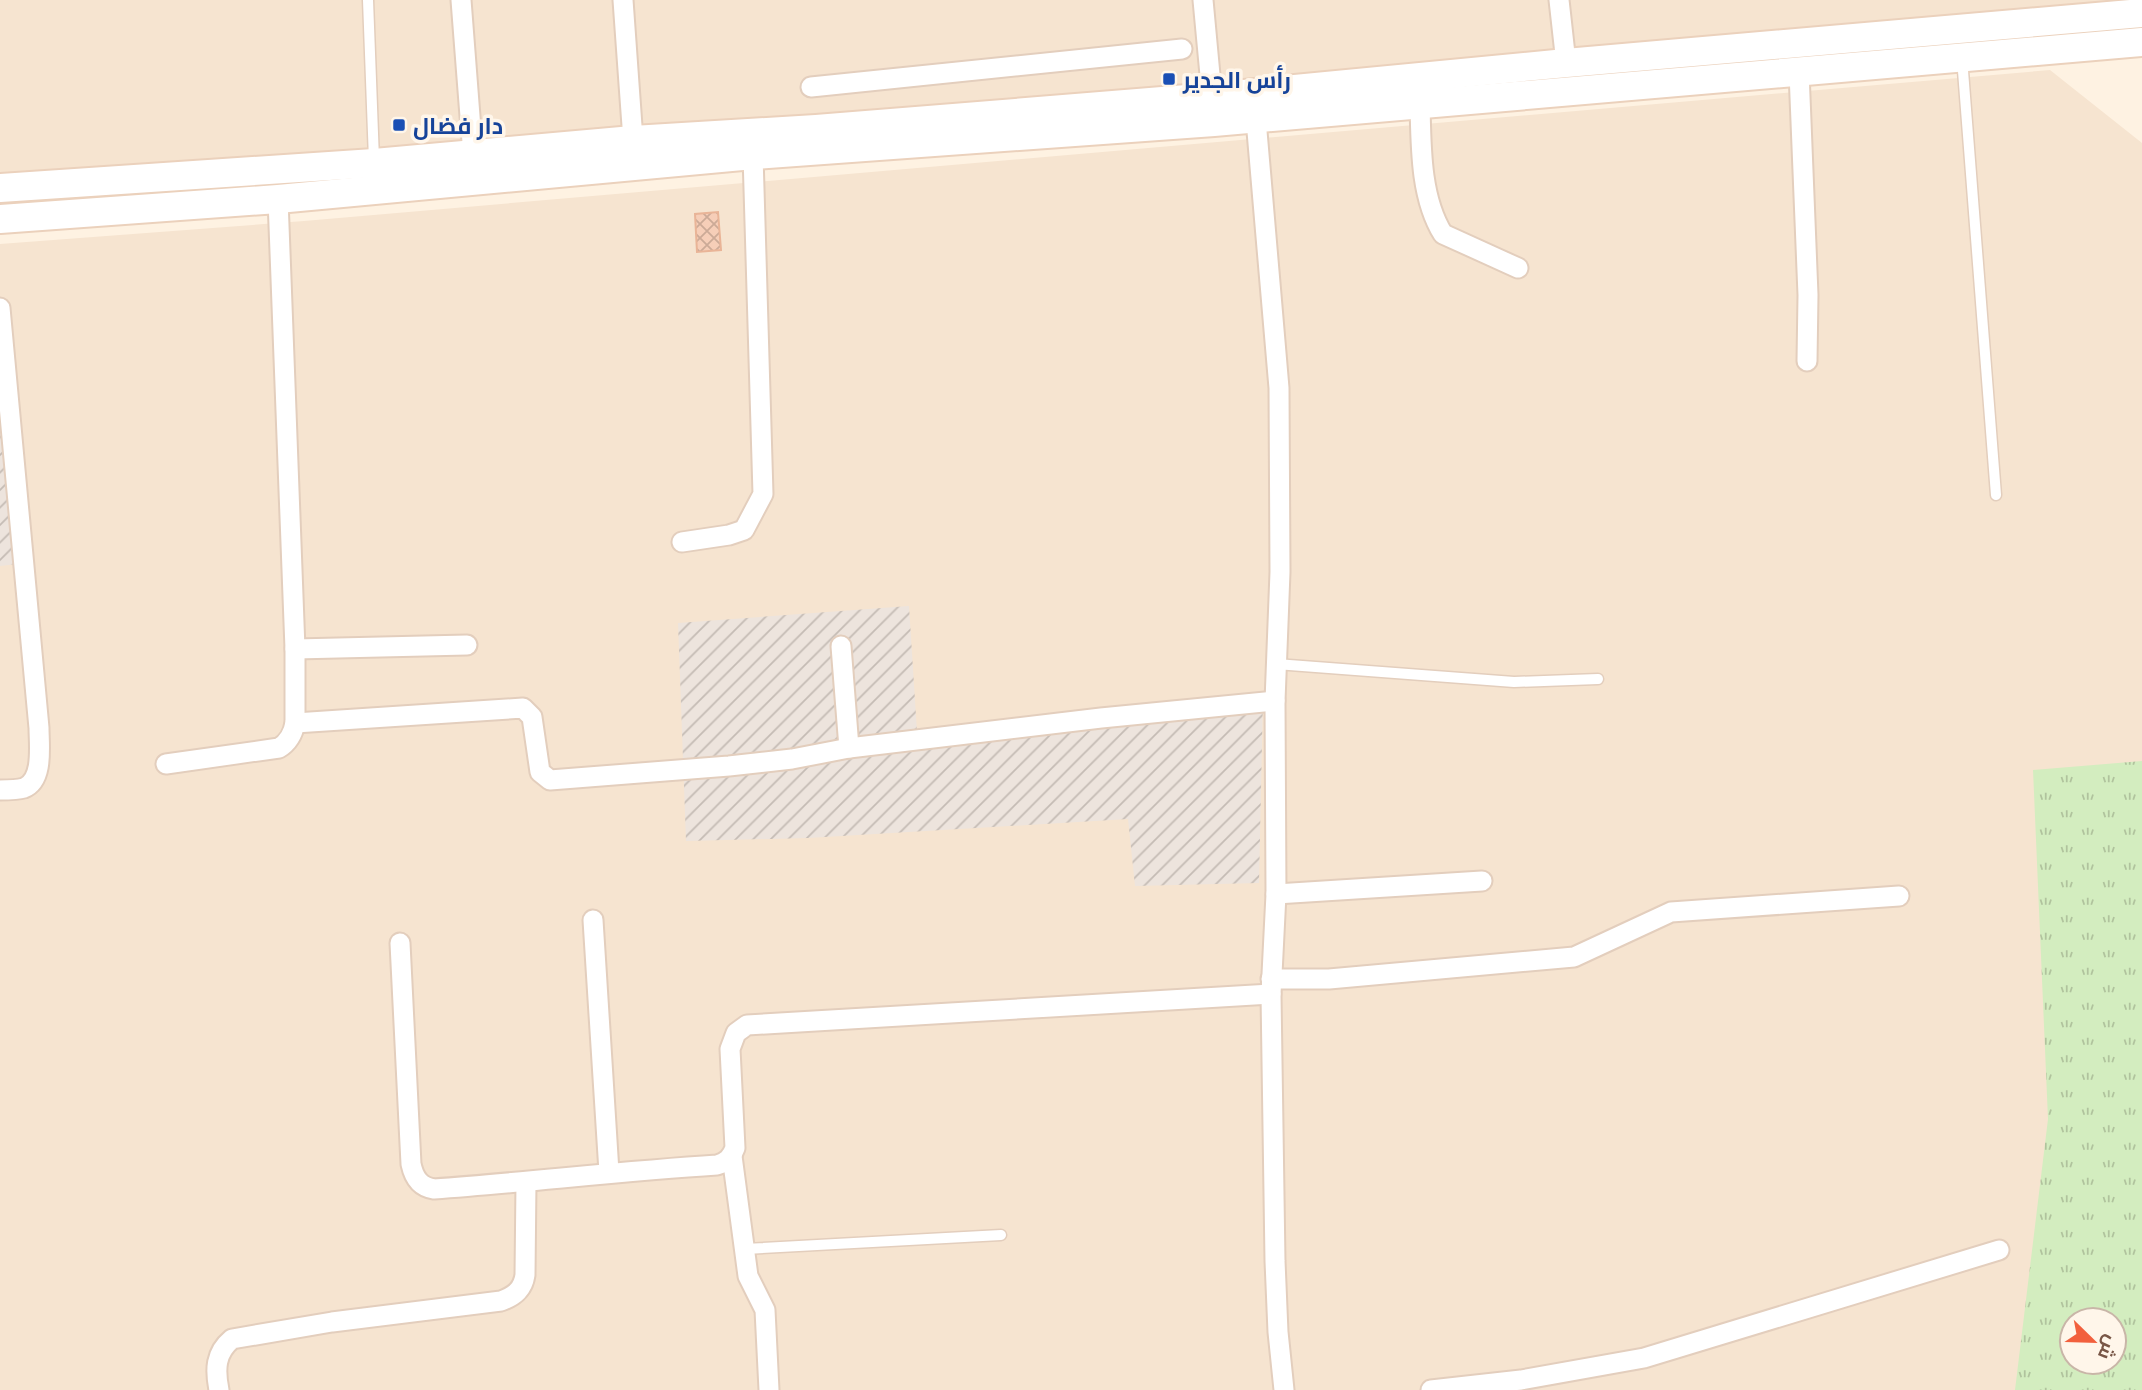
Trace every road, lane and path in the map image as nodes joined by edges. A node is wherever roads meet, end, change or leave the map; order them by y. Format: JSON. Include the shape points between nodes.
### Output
{"nodes":[{"id":1,"x":368,"y":0,"type":"edge"},
{"id":2,"x":461,"y":0,"type":"edge"},
{"id":3,"x":623,"y":0,"type":"edge"},
{"id":4,"x":1203,"y":0,"type":"edge"},
{"id":5,"x":1559,"y":0,"type":"edge"},
{"id":6,"x":2142,"y":13,"type":"edge"},
{"id":7,"x":2142,"y":42,"type":"edge"},
{"id":8,"x":1181,"y":50,"type":"dead end"},
{"id":9,"x":1962,"y":58,"type":"junction"},
{"id":10,"x":1566,"y":63,"type":"junction"},
{"id":11,"x":1799,"y":72,"type":"junction"},
{"id":12,"x":811,"y":86,"type":"dead end"},
{"id":13,"x":1420,"y":103,"type":"junction"},
{"id":14,"x":1255,"y":105,"type":"junction"},
{"id":15,"x":1213,"y":110,"type":"junction"},
{"id":16,"x":633,"y":140,"type":"junction"},
{"id":17,"x":473,"y":155,"type":"junction"},
{"id":18,"x":753,"y":155,"type":"junction"},
{"id":19,"x":374,"y":163,"type":"junction"},
{"id":20,"x":0,"y":188,"type":"edge"},
{"id":21,"x":278,"y":200,"type":"junction"},
{"id":22,"x":0,"y":219,"type":"edge"},
{"id":23,"x":1518,"y":268,"type":"dead end"},
{"id":24,"x":0,"y":308,"type":"edge"},
{"id":25,"x":1807,"y":361,"type":"dead end"},
{"id":26,"x":1996,"y":495,"type":"dead end"},
{"id":27,"x":682,"y":542,"type":"dead end"},
{"id":28,"x":467,"y":645,"type":"dead end"},
{"id":29,"x":841,"y":646,"type":"dead end"},
{"id":30,"x":295,"y":649,"type":"junction"},
{"id":31,"x":1276,"y":664,"type":"junction"},
{"id":32,"x":1598,"y":679,"type":"dead end"},
{"id":33,"x":1275,"y":701,"type":"junction"},
{"id":34,"x":295,"y":723,"type":"junction"},
{"id":35,"x":849,"y":748,"type":"junction"},
{"id":36,"x":166,"y":764,"type":"dead end"},
{"id":37,"x":0,"y":790,"type":"edge"},
{"id":38,"x":1482,"y":881,"type":"dead end"},
{"id":39,"x":1276,"y":894,"type":"junction"},
{"id":40,"x":1899,"y":896,"type":"dead end"},
{"id":41,"x":593,"y":920,"type":"dead end"},
{"id":42,"x":400,"y":943,"type":"dead end"},
{"id":43,"x":1271,"y":987,"type":"junction"},
{"id":44,"x":732,"y":1156,"type":"junction"},
{"id":45,"x":609,"y":1172,"type":"junction"},
{"id":46,"x":526,"y":1182,"type":"junction"},
{"id":47,"x":1001,"y":1235,"type":"dead end"},
{"id":48,"x":745,"y":1249,"type":"junction"},
{"id":49,"x":1999,"y":1250,"type":"dead end"},
{"id":50,"x":219,"y":1390,"type":"edge"},
{"id":51,"x":769,"y":1390,"type":"edge"},
{"id":52,"x":1284,"y":1390,"type":"edge"},
{"id":53,"x":1431,"y":1390,"type":"edge"}],
"edges":[{"from":1,"to":19,"type":"lane"},
{"from":2,"to":17,"type":"street"},
{"from":3,"to":16,"type":"street"},
{"from":4,"to":15,"type":"street"},
{"from":5,"to":10,"type":"street"},
{"from":6,"to":10,"type":"main road"},
{"from":7,"to":9,"type":"main road"},
{"from":8,"to":12,"type":"street"},
{"from":9,"to":11,"type":"main road"},
{"from":9,"to":26,"type":"lane"},
{"from":10,"to":14,"type":"main road"},
{"from":11,"to":13,"type":"main road"},
{"from":11,"to":25,"type":"street"},
{"from":13,"to":14,"type":"main road"},
{"from":13,"to":23,"type":"street","via":[[1427,189],[1438,226],[1443,234]]},
{"from":14,"to":15,"type":"main road"},
{"from":14,"to":31,"type":"street","via":[[1279,388]]},
{"from":15,"to":16,"type":"main road"},
{"from":15,"to":18,"type":"main road"},
{"from":16,"to":17,"type":"main road"},
{"from":17,"to":19,"type":"main road"},
{"from":18,"to":21,"type":"main road"},
{"from":18,"to":27,"type":"street","via":[[763,495],[744,530]]},
{"from":19,"to":20,"type":"main road"},
{"from":21,"to":22,"type":"main road"},
{"from":21,"to":30,"type":"street"},
{"from":24,"to":37,"type":"street","via":[[39,728],[35,777],[23,788]]},
{"from":28,"to":30,"type":"street"},
{"from":29,"to":35,"type":"street"},
{"from":30,"to":34,"type":"street"},
{"from":31,"to":32,"type":"lane","via":[[1514,682]]},
{"from":31,"to":33,"type":"street"},
{"from":33,"to":35,"type":"street"},
{"from":33,"to":39,"type":"street"},
{"from":34,"to":35,"type":"street","via":[[523,708],[533,717],[540,772],[550,779],[729,766]]},
{"from":34,"to":36,"type":"street","via":[[287,743],[279,748]]},
{"from":38,"to":39,"type":"street"},
{"from":39,"to":43,"type":"street"},
{"from":40,"to":43,"type":"street","via":[[1671,912],[1574,957]]},
{"from":41,"to":45,"type":"street"},
{"from":42,"to":46,"type":"street","via":[[414,1176],[426,1188],[434,1189]]},
{"from":43,"to":44,"type":"street","via":[[747,1025],[736,1033],[730,1049]]},
{"from":43,"to":52,"type":"street","via":[[1275,1261]]},
{"from":44,"to":45,"type":"street","via":[[717,1165]]},
{"from":44,"to":48,"type":"street"},
{"from":45,"to":46,"type":"street"},
{"from":46,"to":50,"type":"street","via":[[526,1275],[516,1294],[501,1301],[232,1339],[217,1362]]},
{"from":47,"to":48,"type":"lane"},
{"from":48,"to":51,"type":"street","via":[[748,1276],[765,1310]]},
{"from":49,"to":53,"type":"street","via":[[1644,1358]]}]}
